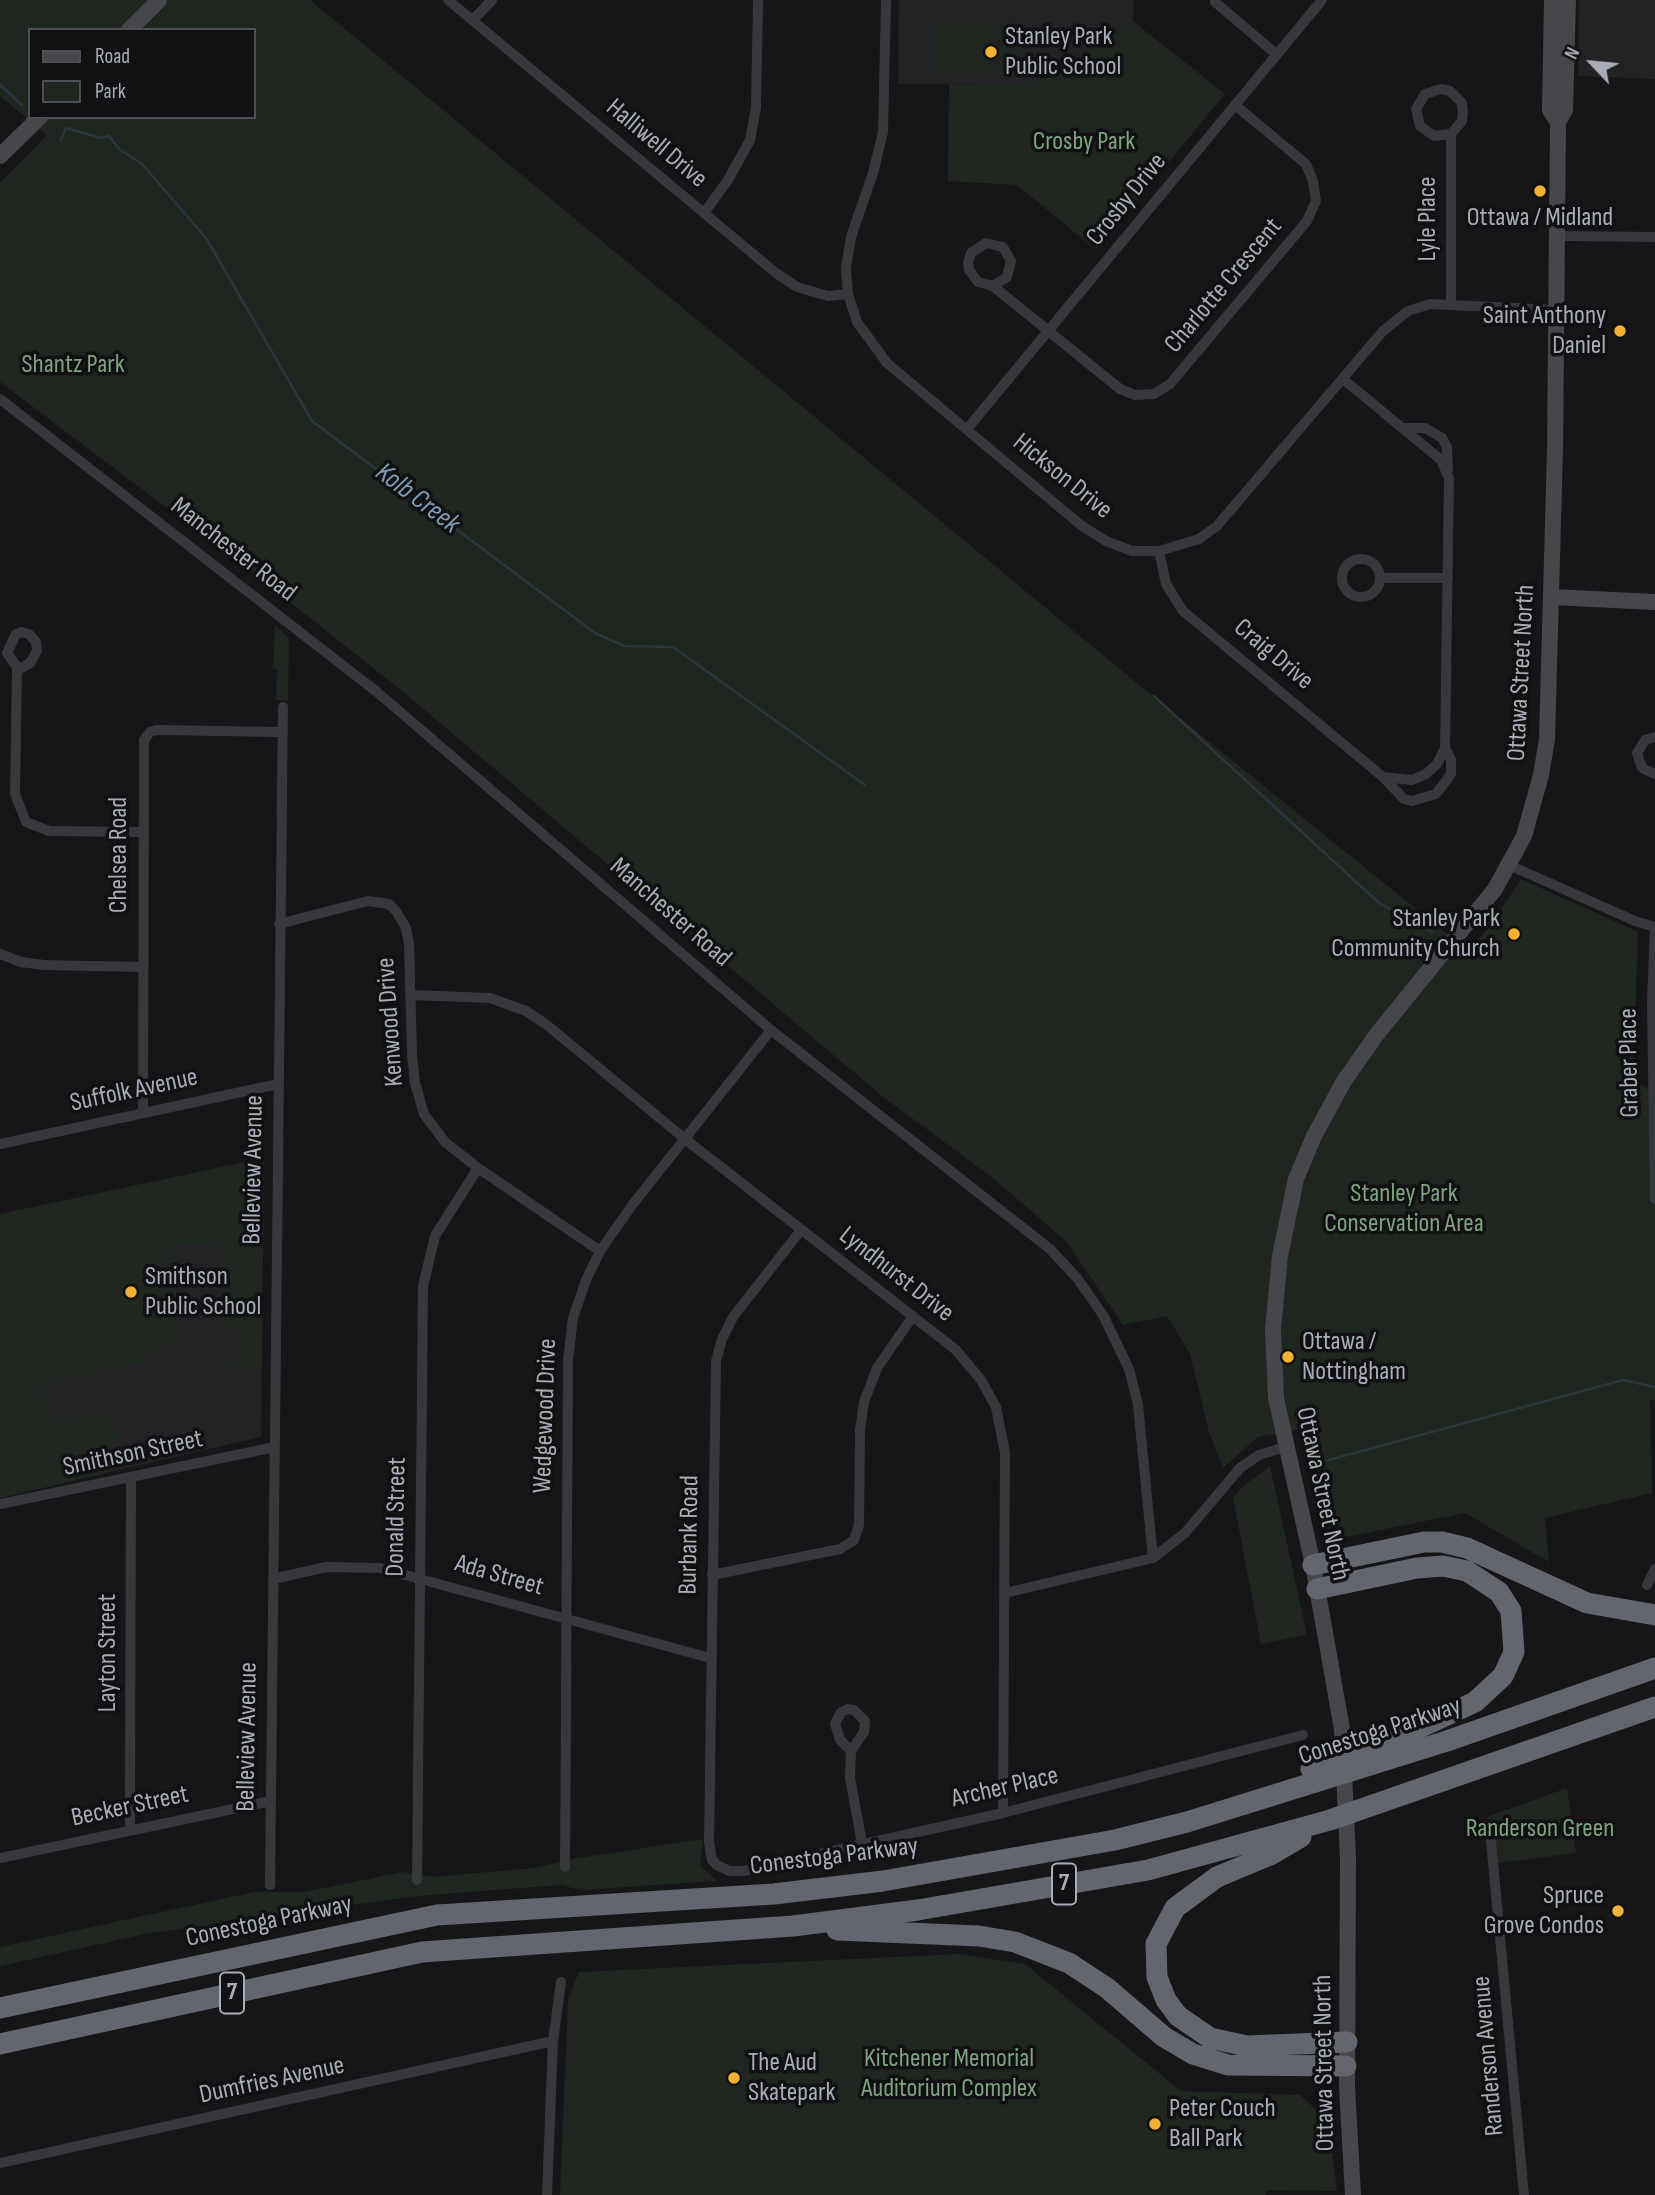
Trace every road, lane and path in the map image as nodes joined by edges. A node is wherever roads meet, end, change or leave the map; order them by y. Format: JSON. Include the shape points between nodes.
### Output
{"nodes":[{"id":1,"x":159,"y":0,"type":"edge"},
{"id":2,"x":448,"y":0,"type":"edge"},
{"id":3,"x":492,"y":0,"type":"edge"},
{"id":4,"x":758,"y":0,"type":"edge"},
{"id":5,"x":886,"y":0,"type":"edge"},
{"id":6,"x":1322,"y":0,"type":"edge"},
{"id":7,"x":1552,"y":0,"type":"edge"},
{"id":8,"x":1568,"y":0,"type":"edge"},
{"id":9,"x":1214,"y":1,"type":"edge"},
{"id":10,"x":472,"y":20,"type":"junction"},
{"id":11,"x":131,"y":28,"type":"edge"},
{"id":12,"x":1276,"y":54,"type":"junction"},
{"id":13,"x":1235,"y":104,"type":"junction"},
{"id":14,"x":38,"y":119,"type":"edge"},
{"id":15,"x":1558,"y":122,"type":"junction"},
{"id":16,"x":1451,"y":134,"type":"junction"},
{"id":17,"x":0,"y":156,"type":"edge"},
{"id":18,"x":704,"y":213,"type":"junction"},
{"id":19,"x":1557,"y":236,"type":"junction"},
{"id":20,"x":1655,"y":237,"type":"edge"},
{"id":21,"x":993,"y":286,"type":"junction"},
{"id":22,"x":848,"y":294,"type":"junction"},
{"id":23,"x":1451,"y":305,"type":"junction"},
{"id":24,"x":1555,"y":310,"type":"junction"},
{"id":25,"x":1048,"y":331,"type":"junction"},
{"id":26,"x":1343,"y":379,"type":"junction"},
{"id":27,"x":0,"y":399,"type":"edge"},
{"id":28,"x":1404,"y":428,"type":"junction"},
{"id":29,"x":967,"y":429,"type":"junction"},
{"id":30,"x":1449,"y":478,"type":"junction"},
{"id":31,"x":1159,"y":551,"type":"junction"},
{"id":32,"x":1380,"y":578,"type":"dead end"},
{"id":33,"x":1448,"y":578,"type":"junction"},
{"id":34,"x":1552,"y":597,"type":"junction"},
{"id":35,"x":1655,"y":601,"type":"edge"},
{"id":36,"x":17,"y":670,"type":"dead end"},
{"id":37,"x":283,"y":707,"type":"dead end"},
{"id":38,"x":282,"y":732,"type":"junction"},
{"id":39,"x":1655,"y":737,"type":"edge"},
{"id":40,"x":1445,"y":748,"type":"junction"},
{"id":41,"x":1655,"y":774,"type":"edge"},
{"id":42,"x":1383,"y":777,"type":"junction"},
{"id":43,"x":142,"y":832,"type":"junction"},
{"id":44,"x":1510,"y":865,"type":"junction"},
{"id":45,"x":279,"y":924,"type":"junction"},
{"id":46,"x":1655,"y":927,"type":"edge"},
{"id":47,"x":0,"y":954,"type":"edge"},
{"id":48,"x":142,"y":967,"type":"junction"},
{"id":49,"x":412,"y":995,"type":"junction"},
{"id":50,"x":771,"y":1030,"type":"junction"},
{"id":51,"x":278,"y":1084,"type":"junction"},
{"id":52,"x":143,"y":1112,"type":"junction"},
{"id":53,"x":685,"y":1139,"type":"junction"},
{"id":54,"x":0,"y":1144,"type":"edge"},
{"id":55,"x":478,"y":1168,"type":"junction"},
{"id":56,"x":1655,"y":1199,"type":"edge"},
{"id":57,"x":801,"y":1230,"type":"junction"},
{"id":58,"x":600,"y":1251,"type":"junction"},
{"id":59,"x":913,"y":1317,"type":"junction"},
{"id":60,"x":275,"y":1447,"type":"junction"},
{"id":61,"x":1285,"y":1447,"type":"junction"},
{"id":62,"x":131,"y":1477,"type":"junction"},
{"id":63,"x":0,"y":1504,"type":"edge"},
{"id":64,"x":1153,"y":1558,"type":"junction"},
{"id":65,"x":1312,"y":1565,"type":"junction"},
{"id":66,"x":1655,"y":1569,"type":"edge"},
{"id":67,"x":712,"y":1575,"type":"junction"},
{"id":68,"x":419,"y":1576,"type":"junction"},
{"id":69,"x":273,"y":1579,"type":"junction"},
{"id":70,"x":1647,"y":1585,"type":"dead end"},
{"id":71,"x":1317,"y":1589,"type":"junction"},
{"id":72,"x":1005,"y":1593,"type":"junction"},
{"id":73,"x":1655,"y":1615,"type":"edge"},
{"id":74,"x":565,"y":1619,"type":"junction"},
{"id":75,"x":710,"y":1658,"type":"junction"},
{"id":76,"x":1655,"y":1668,"type":"edge"},
{"id":77,"x":1655,"y":1707,"type":"edge"},
{"id":78,"x":1303,"y":1735,"type":"dead end"},
{"id":79,"x":850,"y":1751,"type":"dead end"},
{"id":80,"x":271,"y":1801,"type":"junction"},
{"id":81,"x":1003,"y":1813,"type":"junction"},
{"id":82,"x":1330,"y":1820,"type":"junction"},
{"id":83,"x":1187,"y":1822,"type":"junction"},
{"id":84,"x":130,"y":1829,"type":"junction"},
{"id":85,"x":1490,"y":1830,"type":"dead end"},
{"id":86,"x":862,"y":1843,"type":"junction"},
{"id":87,"x":0,"y":1858,"type":"edge"},
{"id":88,"x":717,"y":1865,"type":"joint"},
{"id":89,"x":565,"y":1867,"type":"dead end"},
{"id":90,"x":417,"y":1880,"type":"dead end"},
{"id":91,"x":270,"y":1885,"type":"dead end"},
{"id":92,"x":793,"y":1926,"type":"junction"},
{"id":93,"x":561,"y":1982,"type":"dead end"},
{"id":94,"x":0,"y":2008,"type":"edge"},
{"id":95,"x":553,"y":2041,"type":"junction"},
{"id":96,"x":1347,"y":2042,"type":"junction"},
{"id":97,"x":0,"y":2045,"type":"edge"},
{"id":98,"x":1346,"y":2066,"type":"junction"},
{"id":99,"x":0,"y":2163,"type":"edge"},
{"id":100,"x":547,"y":2195,"type":"edge"},
{"id":101,"x":1353,"y":2195,"type":"edge"},
{"id":102,"x":1524,"y":2195,"type":"edge"}],
"edges":[{"from":1,"to":11,"type":"main road"},
{"from":2,"to":10,"type":"street","name":"Halliwell Drive"},
{"from":3,"to":10,"type":"street"},
{"from":4,"to":18,"type":"street","via":[[756,108],[750,140]]},
{"from":5,"to":22,"type":"street","name":"Hickson Drive","via":[[883,132],[851,237]]},
{"from":6,"to":12,"type":"street","name":"Crosby Drive"},
{"from":7,"to":15,"type":"main road","name":"Ottawa Street North","via":[[1550,110]]},
{"from":8,"to":15,"type":"main road","name":"Ottawa Street North","via":[[1565,110]]},
{"from":9,"to":12,"type":"street"},
{"from":10,"to":18,"type":"street","name":"Halliwell Drive"},
{"from":12,"to":13,"type":"street","name":"Crosby Drive"},
{"from":13,"to":25,"type":"street","name":"Crosby Drive"},
{"from":13,"to":25,"type":"street","name":"Charlotte Crescent","via":[[1306,164],[1316,201],[1299,231],[1170,384],[1154,394],[1135,395],[1120,389]]},
{"from":14,"to":17,"type":"main road"},
{"from":15,"to":19,"type":"main road","name":"Ottawa Street North"},
{"from":16,"to":16,"type":"street","name":"Lyle Place","via":[[1462,121],[1461,103],[1450,91],[1424,94],[1416,109],[1420,126],[1434,136]]},
{"from":16,"to":23,"type":"street","name":"Lyle Place"},
{"from":18,"to":22,"type":"street","name":"Halliwell Drive","via":[[797,287],[828,296]]},
{"from":19,"to":20,"type":"street"},
{"from":19,"to":24,"type":"main road","name":"Ottawa Street North"},
{"from":21,"to":21,"type":"street","via":[[1007,277],[1011,261],[1003,247],[986,243],[971,253],[969,270],[978,282]]},
{"from":21,"to":25,"type":"street","name":"Charlotte Crescent"},
{"from":22,"to":29,"type":"street","name":"Hickson Drive","via":[[857,322],[887,363]]},
{"from":23,"to":24,"type":"street","name":"Hickson Drive"},
{"from":23,"to":26,"type":"street","name":"Hickson Drive","via":[[1430,304],[1408,311],[1383,331]]},
{"from":24,"to":34,"type":"main road","name":"Ottawa Street North"},
{"from":25,"to":29,"type":"street","name":"Crosby Drive"},
{"from":26,"to":28,"type":"street","name":"Craig Drive"},
{"from":26,"to":31,"type":"street","name":"Hickson Drive","via":[[1217,527],[1199,539]]},
{"from":27,"to":50,"type":"street","name":"Manchester Road","via":[[377,692]]},
{"from":28,"to":30,"type":"street","name":"Craig Drive","via":[[1441,460]]},
{"from":28,"to":30,"type":"street","name":"Craig Drive","via":[[1425,428],[1442,438]]},
{"from":29,"to":31,"type":"street","name":"Hickson Drive","via":[[1082,526],[1132,551]]},
{"from":30,"to":33,"type":"street","name":"Craig Drive"},
{"from":31,"to":42,"type":"street","name":"Craig Drive","via":[[1166,584],[1184,611]]},
{"from":32,"to":33,"type":"street"},
{"from":33,"to":40,"type":"street","name":"Craig Drive"},
{"from":34,"to":35,"type":"main road"},
{"from":34,"to":44,"type":"main road","name":"Ottawa Street North","via":[[1547,739],[1534,807]]},
{"from":36,"to":43,"type":"street","via":[[15,794],[26,822],[49,831]]},
{"from":37,"to":38,"type":"street","name":"Belleview Avenue"},
{"from":38,"to":43,"type":"street","name":"Chelsea Road","via":[[150,732],[143,746]]},
{"from":38,"to":45,"type":"street","name":"Belleview Avenue"},
{"from":39,"to":41,"type":"street","via":[[1645,740],[1637,753],[1642,768]]},
{"from":40,"to":42,"type":"street","via":[[1426,774],[1399,781]]},
{"from":40,"to":42,"type":"street","name":"Craig Drive","via":[[1451,774],[1436,794],[1404,799]]},
{"from":43,"to":48,"type":"street","name":"Chelsea Road"},
{"from":44,"to":46,"type":"street"},
{"from":44,"to":61,"type":"main road","name":"Ottawa Street North","via":[[1344,1081],[1296,1179],[1280,1256],[1273,1329],[1276,1398]]},
{"from":45,"to":49,"type":"street","name":"Kenwood Drive","via":[[368,901],[389,904],[406,928]]},
{"from":45,"to":51,"type":"street","name":"Belleview Avenue"},
{"from":46,"to":56,"type":"street","name":"Graber Place"},
{"from":47,"to":48,"type":"street","via":[[44,965]]},
{"from":48,"to":52,"type":"street","name":"Chelsea Road"},
{"from":49,"to":53,"type":"street","name":"Lyndhurst Drive","via":[[472,995],[526,1011]]},
{"from":49,"to":55,"type":"street","name":"Kenwood Drive","via":[[413,1064],[424,1114],[444,1142]]},
{"from":50,"to":53,"type":"street","name":"Wedgewood Drive"},
{"from":50,"to":64,"type":"street","name":"Manchester Road","via":[[1015,1220],[1077,1278],[1103,1315],[1129,1369],[1138,1405]]},
{"from":51,"to":52,"type":"street","name":"Suffolk Avenue"},
{"from":51,"to":60,"type":"street","name":"Belleview Avenue"},
{"from":52,"to":54,"type":"street","name":"Suffolk Avenue"},
{"from":53,"to":57,"type":"street","name":"Lyndhurst Drive"},
{"from":53,"to":58,"type":"street","name":"Wedgewood Drive"},
{"from":55,"to":58,"type":"street","name":"Kenwood Drive"},
{"from":55,"to":68,"type":"street","name":"Donald Street","via":[[440,1227],[425,1270]]},
{"from":57,"to":59,"type":"street","name":"Lyndhurst Drive"},
{"from":57,"to":67,"type":"street","name":"Burbank Road","via":[[733,1317],[718,1350]]},
{"from":58,"to":74,"type":"street","name":"Wedgewood Drive","via":[[573,1318],[568,1360]]},
{"from":59,"to":67,"type":"street","via":[[877,1368],[864,1402],[859,1525],[854,1540],[840,1549]]},
{"from":59,"to":72,"type":"street","name":"Lyndhurst Drive","via":[[966,1360],[996,1407],[1005,1453]]},
{"from":60,"to":62,"type":"street","name":"Smithson Street"},
{"from":60,"to":69,"type":"street","name":"Belleview Avenue"},
{"from":61,"to":64,"type":"street","via":[[1250,1459],[1185,1533]]},
{"from":61,"to":65,"type":"main road","name":"Ottawa Street North"},
{"from":62,"to":63,"type":"street","name":"Smithson Street"},
{"from":62,"to":84,"type":"street","name":"Layton Street"},
{"from":64,"to":72,"type":"street"},
{"from":65,"to":71,"type":"main road","name":"Ottawa Street North"},
{"from":65,"to":73,"type":"highway","via":[[1442,1542],[1467,1548],[1587,1603]]},
{"from":66,"to":70,"type":"street"},
{"from":67,"to":75,"type":"street","name":"Burbank Road"},
{"from":68,"to":69,"type":"street","name":"Ada Street","via":[[380,1568],[326,1567]]},
{"from":68,"to":74,"type":"street","name":"Ada Street"},
{"from":68,"to":90,"type":"street","name":"Donald Street"},
{"from":69,"to":80,"type":"street","name":"Belleview Avenue"},
{"from":71,"to":83,"type":"highway","via":[[1417,1568],[1443,1566],[1467,1571],[1499,1592],[1511,1611],[1514,1652],[1503,1676],[1475,1702]]},
{"from":71,"to":96,"type":"main road","name":"Ottawa Street North","via":[[1342,1729],[1348,1858]]},
{"from":72,"to":81,"type":"street","name":"Lyndhurst Drive"},
{"from":74,"to":75,"type":"street","name":"Ada Street"},
{"from":74,"to":89,"type":"street","name":"Wedgewood Drive"},
{"from":75,"to":88,"type":"street","name":"Burbank Road","via":[[709,1842]]},
{"from":76,"to":83,"type":"highway","name":"Conestoga Parkway","number":"7","via":[[1447,1741]]},
{"from":77,"to":82,"type":"highway","number":"7"},
{"from":78,"to":81,"type":"street","name":"Archer Place"},
{"from":79,"to":86,"type":"street"},
{"from":80,"to":84,"type":"street","name":"Becker Street"},
{"from":80,"to":91,"type":"street","name":"Belleview Avenue"},
{"from":81,"to":86,"type":"street","name":"Archer Place"},
{"from":82,"to":92,"type":"highway","number":"7","via":[[1148,1870],[918,1910]]},
{"from":82,"to":96,"type":"highway","via":[[1187,1896],[1163,1926],[1155,1962],[1166,2000],[1185,2023],[1210,2038],[1247,2046]]},
{"from":83,"to":94,"type":"highway","name":"Conestoga Parkway","number":"7","via":[[1115,1840],[883,1881],[748,1897],[437,1915]]},
{"from":84,"to":87,"type":"street","name":"Becker Street"},
{"from":85,"to":102,"type":"street","name":"Randerson Avenue"},
{"from":86,"to":88,"type":"street","name":"Archer Place","via":[[743,1871]]},
{"from":92,"to":97,"type":"highway","number":"7","via":[[422,1952]]},
{"from":92,"to":98,"type":"highway","via":[[1015,1942],[1069,1963],[1193,2054],[1228,2065]]},
{"from":93,"to":95,"type":"street"},
{"from":95,"to":99,"type":"street","name":"Dumfries Avenue"},
{"from":95,"to":100,"type":"street"},
{"from":96,"to":98,"type":"main road","name":"Ottawa Street North"},
{"from":98,"to":101,"type":"main road","name":"Ottawa Street North"}]}
